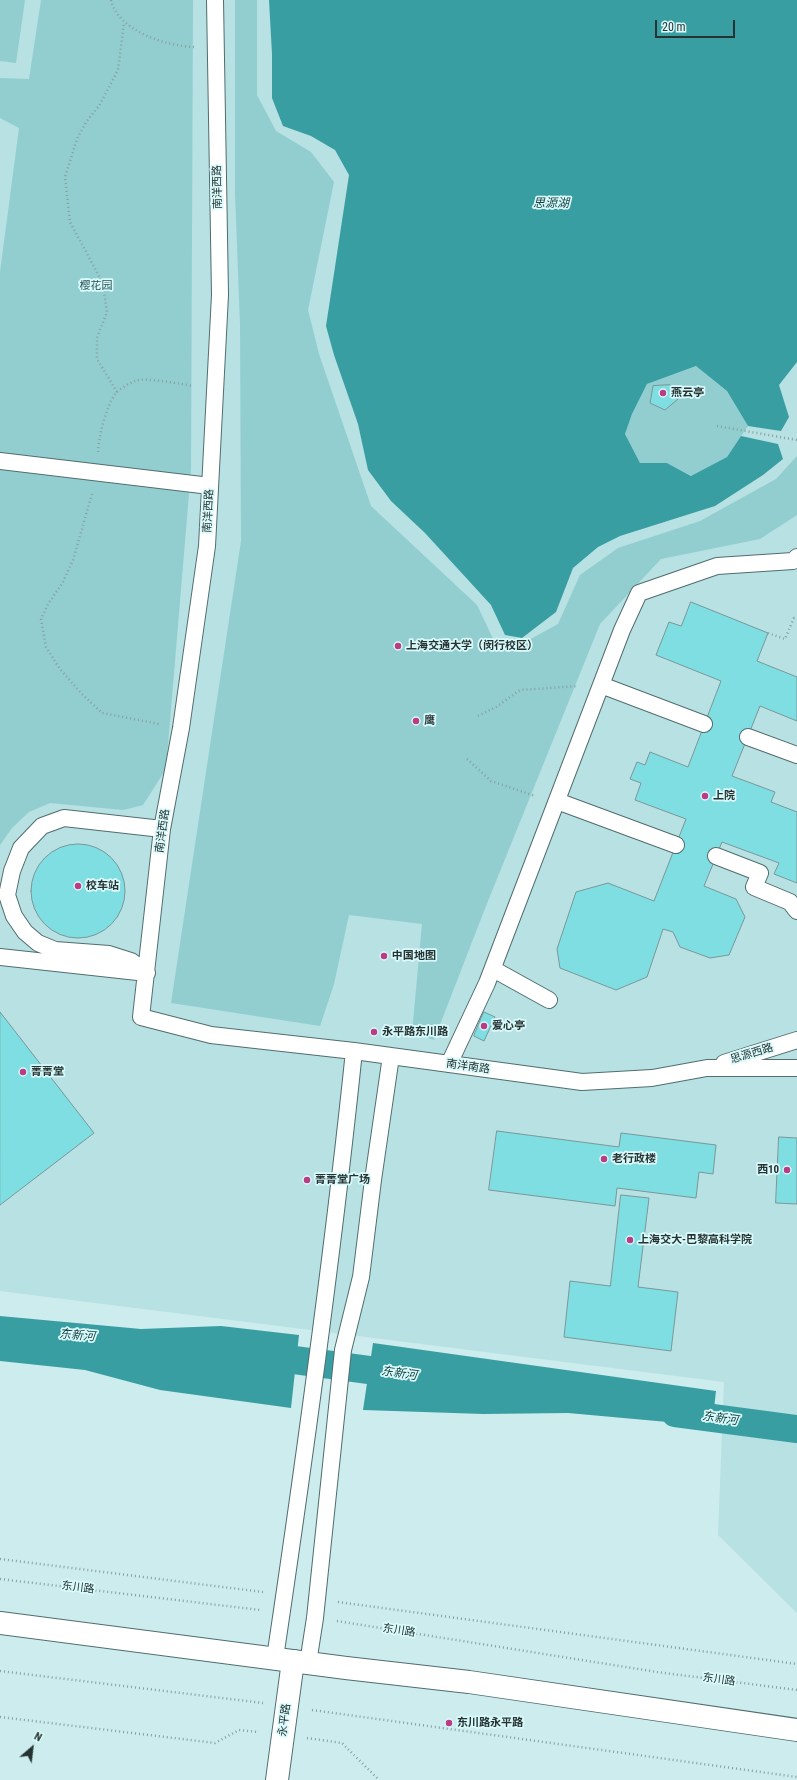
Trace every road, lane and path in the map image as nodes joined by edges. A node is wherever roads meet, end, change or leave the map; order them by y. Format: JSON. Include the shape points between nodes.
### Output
{"nodes":[{"id":1,"x":111,"y":0,"type":"edge"},
{"id":2,"x":215,"y":0,"type":"edge"},
{"id":3,"x":124,"y":22,"type":"junction"},
{"id":4,"x":216,"y":48,"type":"junction"},
{"id":5,"x":215,"y":390,"type":"junction"},
{"id":6,"x":117,"y":392,"type":"junction"},
{"id":7,"x":717,"y":426,"type":"dead end"},
{"id":8,"x":797,"y":440,"type":"edge"},
{"id":9,"x":0,"y":461,"type":"edge"},
{"id":10,"x":95,"y":472,"type":"junction"},
{"id":11,"x":210,"y":486,"type":"junction"},
{"id":12,"x":797,"y":556,"type":"edge"},
{"id":13,"x":797,"y":619,"type":"edge"},
{"id":14,"x":768,"y":633,"type":"dead end"},
{"id":15,"x":601,"y":685,"type":"junction"},
{"id":16,"x":478,"y":716,"type":"dead end"},
{"id":17,"x":704,"y":724,"type":"dead end"},
{"id":18,"x":181,"y":728,"type":"junction"},
{"id":19,"x":748,"y":737,"type":"dead end"},
{"id":20,"x":797,"y":755,"type":"edge"},
{"id":21,"x":467,"y":759,"type":"dead end"},
{"id":22,"x":557,"y":801,"type":"junction"},
{"id":23,"x":162,"y":829,"type":"junction"},
{"id":24,"x":676,"y":845,"type":"dead end"},
{"id":25,"x":716,"y":856,"type":"dead end"},
{"id":26,"x":797,"y":911,"type":"edge"},
{"id":27,"x":0,"y":957,"type":"edge"},
{"id":28,"x":493,"y":969,"type":"junction"},
{"id":29,"x":147,"y":973,"type":"junction"},
{"id":30,"x":549,"y":1000,"type":"dead end"},
{"id":31,"x":141,"y":1017,"type":"joint"},
{"id":32,"x":797,"y":1040,"type":"edge"},
{"id":33,"x":354,"y":1051,"type":"junction"},
{"id":34,"x":391,"y":1056,"type":"junction"},
{"id":35,"x":448,"y":1064,"type":"junction"},
{"id":36,"x":707,"y":1068,"type":"junction"},
{"id":37,"x":797,"y":1068,"type":"edge"},
{"id":38,"x":0,"y":1559,"type":"edge"},
{"id":39,"x":0,"y":1579,"type":"edge"},
{"id":40,"x":284,"y":1594,"type":"junction"},
{"id":41,"x":316,"y":1599,"type":"junction"},
{"id":42,"x":281,"y":1613,"type":"junction"},
{"id":43,"x":315,"y":1618,"type":"junction"},
{"id":44,"x":0,"y":1623,"type":"edge"},
{"id":45,"x":292,"y":1661,"type":"junction"},
{"id":46,"x":797,"y":1664,"type":"edge"},
{"id":47,"x":0,"y":1671,"type":"edge"},
{"id":48,"x":797,"y":1690,"type":"edge"},
{"id":49,"x":287,"y":1706,"type":"junction"},
{"id":50,"x":0,"y":1716,"type":"edge"},
{"id":51,"x":797,"y":1730,"type":"edge"},
{"id":52,"x":283,"y":1735,"type":"junction"},
{"id":53,"x":797,"y":1777,"type":"edge"},
{"id":54,"x":278,"y":1780,"type":"edge"},
{"id":55,"x":379,"y":1780,"type":"edge"}],
"edges":[{"from":1,"to":3,"type":"path"},
{"from":2,"to":4,"type":"lane","name":"南洋西路"},
{"from":3,"to":4,"type":"path","via":[[155,40],[181,47]]},
{"from":3,"to":6,"type":"path","via":[[118,70],[99,106],[77,139],[65,177],[70,222],[100,278],[104,292],[107,312],[97,338],[97,359]]},
{"from":4,"to":5,"type":"lane","name":"南洋西路","via":[[220,295]]},
{"from":5,"to":6,"type":"path","via":[[174,382],[136,381]]},
{"from":5,"to":11,"type":"lane","name":"南洋西路"},
{"from":6,"to":10,"type":"path","via":[[99,437]]},
{"from":7,"to":8,"type":"path"},
{"from":9,"to":10,"type":"lane"},
{"from":10,"to":11,"type":"lane"},
{"from":10,"to":18,"type":"path","via":[[73,560],[41,619],[46,647],[60,669],[102,712]]},
{"from":11,"to":18,"type":"lane","name":"南洋西路","via":[[207,546]]},
{"from":12,"to":15,"type":"lane","via":[[793,561],[718,566],[639,593]]},
{"from":13,"to":14,"type":"path","via":[[794,618],[785,639]]},
{"from":15,"to":16,"type":"path","via":[[520,690]]},
{"from":15,"to":17,"type":"lane"},
{"from":15,"to":22,"type":"lane"},
{"from":18,"to":23,"type":"lane","name":"南洋西路"},
{"from":19,"to":20,"type":"lane"},
{"from":21,"to":22,"type":"path","via":[[491,781]]},
{"from":22,"to":24,"type":"lane"},
{"from":22,"to":28,"type":"lane"},
{"from":23,"to":29,"type":"lane","name":"南洋西路"},
{"from":23,"to":29,"type":"lane","via":[[64,818],[42,826],[21,848],[12,871],[7,895],[14,916],[25,932],[38,943],[55,950],[116,956],[131,961]]},
{"from":25,"to":26,"type":"lane","via":[[760,873],[754,887],[790,902]]},
{"from":27,"to":29,"type":"lane"},
{"from":28,"to":30,"type":"lane"},
{"from":28,"to":35,"type":"lane"},
{"from":29,"to":31,"type":"lane","name":"南洋西路"},
{"from":31,"to":33,"type":"lane","name":"南洋南路","via":[[211,1035]]},
{"from":32,"to":36,"type":"lane","name":"思源西路"},
{"from":33,"to":34,"type":"lane","name":"南洋南路"},
{"from":33,"to":40,"type":"lane","via":[[341,1176]]},
{"from":34,"to":35,"type":"lane","name":"南洋南路"},
{"from":34,"to":41,"type":"lane","via":[[372,1180],[361,1277],[343,1350]]},
{"from":35,"to":36,"type":"lane","name":"南洋南路","via":[[582,1082],[652,1078]]},
{"from":36,"to":37,"type":"lane","name":"南洋南路"},
{"from":38,"to":40,"type":"path"},
{"from":39,"to":42,"type":"path","name":"东川路"},
{"from":40,"to":42,"type":"lane"},
{"from":41,"to":43,"type":"lane"},
{"from":41,"to":46,"type":"path"},
{"from":42,"to":45,"type":"lane"},
{"from":43,"to":45,"type":"lane"},
{"from":43,"to":48,"type":"path","name":"东川路","via":[[657,1672]]},
{"from":44,"to":45,"type":"main road"},
{"from":45,"to":49,"type":"main road","name":"永平路"},
{"from":45,"to":51,"type":"main road","via":[[469,1682]]},
{"from":47,"to":49,"type":"path"},
{"from":49,"to":52,"type":"main road","name":"永平路"},
{"from":49,"to":53,"type":"path"},
{"from":50,"to":52,"type":"path","via":[[215,1744],[239,1730]]},
{"from":52,"to":54,"type":"main road","name":"永平路"},
{"from":52,"to":55,"type":"path","via":[[342,1743]]}]}
